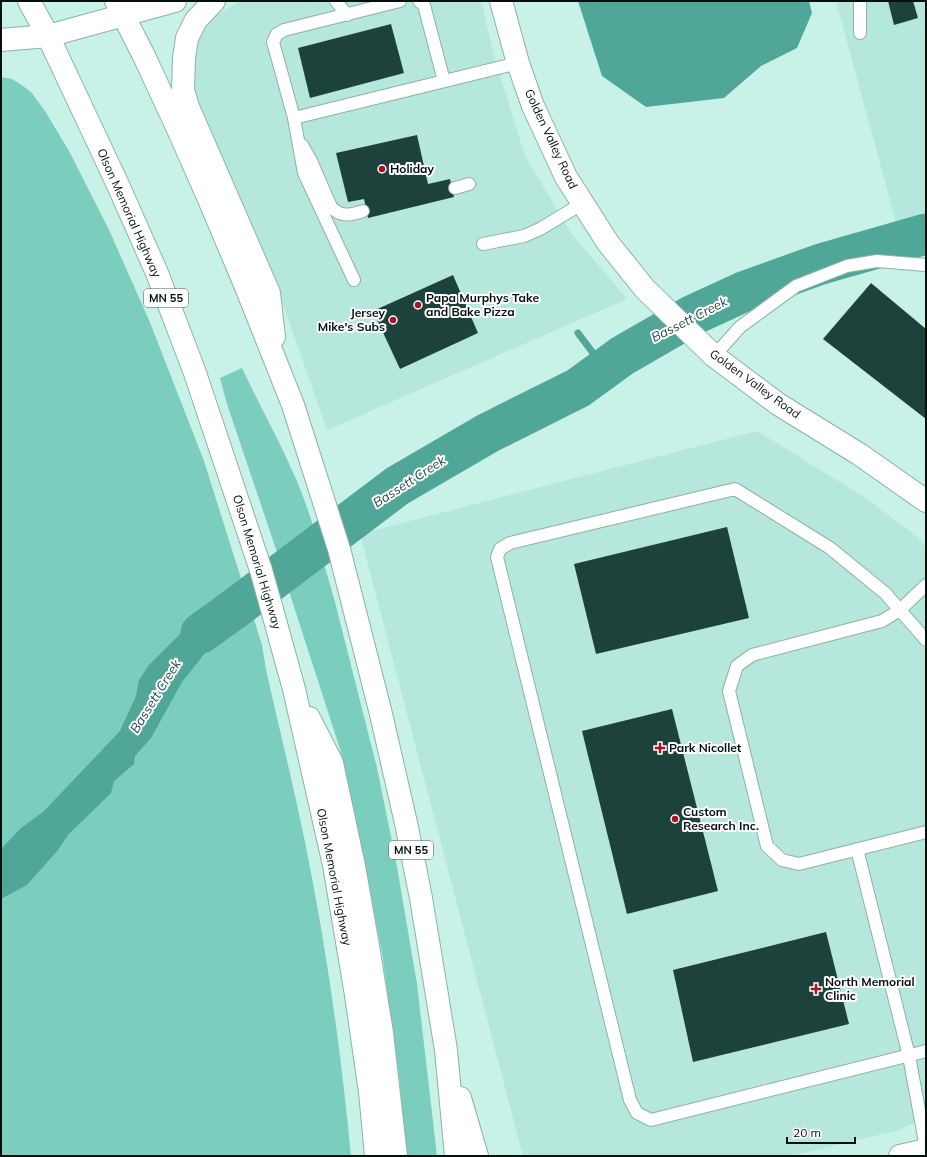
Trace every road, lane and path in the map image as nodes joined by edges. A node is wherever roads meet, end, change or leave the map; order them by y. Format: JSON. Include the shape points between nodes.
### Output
{"nodes":[{"id":1,"x":29,"y":1,"type":"edge"},
{"id":2,"x":175,"y":1,"type":"edge"},
{"id":3,"x":214,"y":1,"type":"edge"},
{"id":4,"x":336,"y":1,"type":"edge"},
{"id":5,"x":400,"y":1,"type":"edge"},
{"id":6,"x":419,"y":1,"type":"edge"},
{"id":7,"x":501,"y":1,"type":"edge"},
{"id":8,"x":860,"y":1,"type":"edge"},
{"id":9,"x":120,"y":8,"type":"edge"},
{"id":10,"x":347,"y":15,"type":"junction"},
{"id":11,"x":860,"y":33,"type":"dead end"},
{"id":12,"x":48,"y":36,"type":"junction"},
{"id":13,"x":1,"y":40,"type":"edge"},
{"id":14,"x":518,"y":63,"type":"junction"},
{"id":15,"x":444,"y":81,"type":"junction"},
{"id":16,"x":294,"y":118,"type":"junction"},
{"id":17,"x":298,"y":139,"type":"junction"},
{"id":18,"x":469,"y":184,"type":"dead end"},
{"id":19,"x":455,"y":188,"type":"dead end"},
{"id":20,"x":583,"y":203,"type":"junction"},
{"id":21,"x":364,"y":211,"type":"dead end"},
{"id":22,"x":483,"y":244,"type":"dead end"},
{"id":23,"x":926,"y":264,"type":"edge"},
{"id":24,"x":354,"y":280,"type":"dead end"},
{"id":25,"x":713,"y":356,"type":"junction"},
{"id":26,"x":277,"y":366,"type":"junction"},
{"id":27,"x":926,"y":501,"type":"edge"},
{"id":28,"x":926,"y":585,"type":"edge"},
{"id":29,"x":900,"y":610,"type":"junction"},
{"id":30,"x":926,"y":640,"type":"edge"},
{"id":31,"x":294,"y":689,"type":"junction"},
{"id":32,"x":926,"y":832,"type":"edge"},
{"id":33,"x":857,"y":849,"type":"junction"},
{"id":34,"x":446,"y":1050,"type":"junction"},
{"id":35,"x":926,"y":1051,"type":"edge"},
{"id":36,"x":909,"y":1056,"type":"junction"},
{"id":37,"x":926,"y":1149,"type":"edge"},
{"id":38,"x":376,"y":1156,"type":"edge"},
{"id":39,"x":396,"y":1156,"type":"edge"},
{"id":40,"x":456,"y":1156,"type":"edge"},
{"id":41,"x":477,"y":1156,"type":"edge"},
{"id":42,"x":900,"y":1156,"type":"edge"}],
"edges":[{"from":1,"to":12,"type":"main road","name":"Olson Memorial Highway","number":"MN 55"},
{"from":2,"to":9,"type":"main road"},
{"from":3,"to":26,"type":"main road","via":[[196,20],[188,38],[184,58],[183,90],[188,107],[269,293]]},
{"from":4,"to":10,"type":"lane"},
{"from":5,"to":10,"type":"lane"},
{"from":6,"to":15,"type":"lane","via":[[424,5]]},
{"from":7,"to":14,"type":"main road","name":"Golden Valley Road"},
{"from":8,"to":11,"type":"lane"},
{"from":9,"to":12,"type":"main road"},
{"from":9,"to":26,"type":"main road","number":"MN 55","via":[[208,197]]},
{"from":10,"to":16,"type":"lane","via":[[284,30],[277,34],[273,42]]},
{"from":12,"to":13,"type":"main road"},
{"from":12,"to":31,"type":"main road","name":"Olson Memorial Highway","number":"MN 55","via":[[157,273],[195,373],[261,570]]},
{"from":14,"to":15,"type":"lane"},
{"from":14,"to":20,"type":"main road","name":"Golden Valley Road","via":[[536,113],[566,177]]},
{"from":15,"to":16,"type":"lane"},
{"from":16,"to":17,"type":"lane"},
{"from":17,"to":21,"type":"lane","via":[[335,212],[343,215]]},
{"from":17,"to":24,"type":"lane","via":[[304,173]]},
{"from":18,"to":19,"type":"lane"},
{"from":20,"to":22,"type":"lane","via":[[524,236]]},
{"from":20,"to":25,"type":"main road","name":"Golden Valley Road","via":[[608,243],[645,289]]},
{"from":23,"to":25,"type":"lane","via":[[877,261],[847,266],[796,286],[740,327]]},
{"from":25,"to":27,"type":"main road","name":"Golden Valley Road","via":[[778,404],[859,454]]},
{"from":26,"to":34,"type":"main road","number":"MN 55","via":[[293,406],[339,548],[381,714],[421,898]]},
{"from":28,"to":29,"type":"lane"},
{"from":29,"to":30,"type":"lane"},
{"from":29,"to":33,"type":"lane","via":[[882,621],[752,655],[737,666],[729,691],[767,846],[782,860],[799,864]]},
{"from":29,"to":36,"type":"lane","via":[[885,593],[830,548],[735,489],[510,543],[500,549],[497,557],[630,1100],[637,1113],[651,1120]]},
{"from":31,"to":38,"type":"main road","name":"Olson Memorial Highway","number":"MN 55","via":[[334,865],[365,1055]]},
{"from":31,"to":39,"type":"main road","via":[[332,763],[368,946],[382,1033]]},
{"from":32,"to":33,"type":"lane"},
{"from":33,"to":36,"type":"lane"},
{"from":34,"to":40,"type":"main road","number":"MN 55"},
{"from":34,"to":41,"type":"main road"},
{"from":35,"to":36,"type":"lane"},
{"from":36,"to":37,"type":"lane"},
{"from":37,"to":42,"type":"main road"}]}
